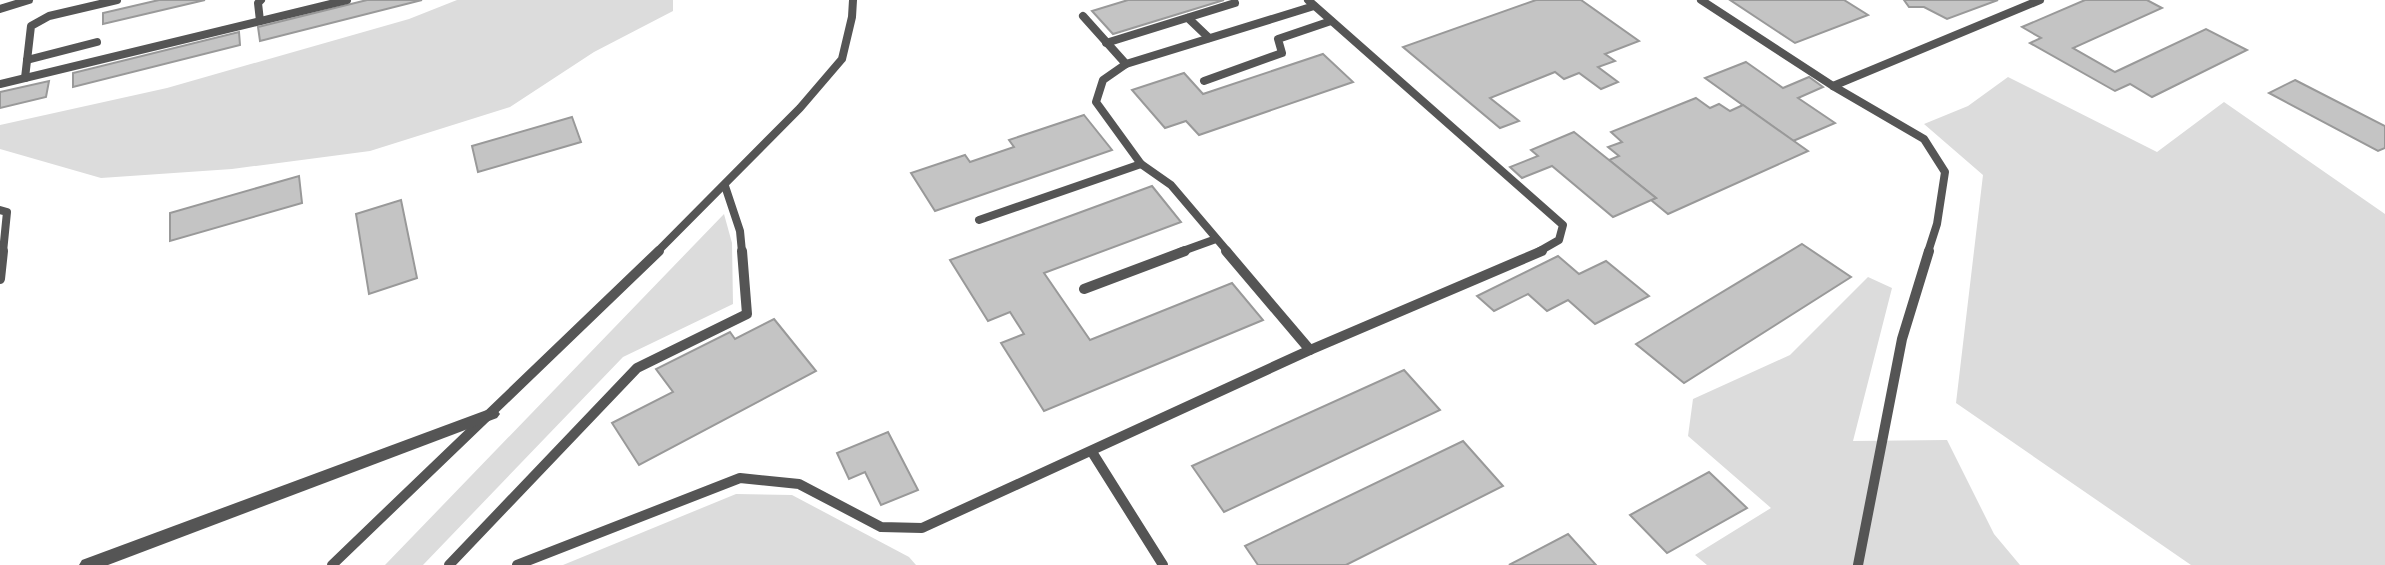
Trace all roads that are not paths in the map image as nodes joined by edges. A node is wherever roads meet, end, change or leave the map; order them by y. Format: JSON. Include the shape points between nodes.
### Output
{"nodes":[{"id":1,"x":29,"y":0,"type":"edge"},
{"id":2,"x":117,"y":0,"type":"edge"},
{"id":3,"x":261,"y":0,"type":"edge"},
{"id":4,"x":347,"y":0,"type":"edge"},
{"id":5,"x":853,"y":0,"type":"edge"},
{"id":6,"x":1701,"y":0,"type":"edge"},
{"id":7,"x":2040,"y":0,"type":"edge"},
{"id":8,"x":1235,"y":3,"type":"dead end"},
{"id":9,"x":1311,"y":3,"type":"edge"},
{"id":10,"x":0,"y":9,"type":"edge"},
{"id":11,"x":1083,"y":16,"type":"dead end"},
{"id":12,"x":1188,"y":18,"type":"junction"},
{"id":13,"x":260,"y":21,"type":"junction"},
{"id":14,"x":1331,"y":21,"type":"junction"},
{"id":15,"x":1209,"y":38,"type":"junction"},
{"id":16,"x":97,"y":42,"type":"dead end"},
{"id":17,"x":1107,"y":43,"type":"junction"},
{"id":18,"x":27,"y":60,"type":"junction"},
{"id":19,"x":1126,"y":64,"type":"junction"},
{"id":20,"x":25,"y":78,"type":"junction"},
{"id":21,"x":1204,"y":81,"type":"dead end"},
{"id":22,"x":0,"y":84,"type":"edge"},
{"id":23,"x":1833,"y":86,"type":"junction"},
{"id":24,"x":1141,"y":164,"type":"junction"},
{"id":25,"x":725,"y":186,"type":"junction"},
{"id":26,"x":0,"y":210,"type":"edge"},
{"id":27,"x":979,"y":220,"type":"dead end"},
{"id":28,"x":1216,"y":239,"type":"junction"},
{"id":29,"x":0,"y":279,"type":"edge"},
{"id":30,"x":1084,"y":289,"type":"dead end"},
{"id":31,"x":1310,"y":350,"type":"junction"},
{"id":32,"x":492,"y":414,"type":"junction"},
{"id":33,"x":1092,"y":452,"type":"junction"},
{"id":34,"x":88,"y":565,"type":"edge"},
{"id":35,"x":332,"y":565,"type":"edge"},
{"id":36,"x":449,"y":565,"type":"edge"},
{"id":37,"x":517,"y":565,"type":"edge"},
{"id":38,"x":1163,"y":565,"type":"edge"},
{"id":39,"x":1858,"y":565,"type":"edge"}],
"edges":[{"from":1,"to":10,"type":"lane"},
{"from":2,"to":18,"type":"lane","via":[[49,16],[31,26]]},
{"from":3,"to":13,"type":"lane"},
{"from":4,"to":13,"type":"lane"},
{"from":5,"to":25,"type":"lane","via":[[842,59]]},
{"from":6,"to":23,"type":"lane"},
{"from":7,"to":23,"type":"lane"},
{"from":8,"to":12,"type":"lane"},
{"from":9,"to":14,"type":"lane"},
{"from":9,"to":15,"type":"lane"},
{"from":11,"to":17,"type":"lane"},
{"from":12,"to":15,"type":"lane"},
{"from":12,"to":17,"type":"lane"},
{"from":13,"to":20,"type":"lane"},
{"from":14,"to":21,"type":"lane","via":[[1278,39],[1282,53]]},
{"from":14,"to":31,"type":"lane","via":[[1563,225],[1559,240],[1548,248]]},
{"from":15,"to":19,"type":"lane"},
{"from":16,"to":18,"type":"lane"},
{"from":17,"to":19,"type":"lane"},
{"from":18,"to":20,"type":"lane"},
{"from":19,"to":24,"type":"lane","via":[[1103,80],[1096,102]]},
{"from":20,"to":22,"type":"lane"},
{"from":23,"to":39,"type":"lane","via":[[1924,139],[1945,172],[1937,224],[1902,339]]},
{"from":24,"to":27,"type":"lane"},
{"from":24,"to":28,"type":"lane","via":[[1171,186]]},
{"from":25,"to":32,"type":"lane"},
{"from":25,"to":36,"type":"lane","via":[[740,231],[747,314],[637,368]]},
{"from":26,"to":29,"type":"lane","via":[[7,212]]},
{"from":28,"to":30,"type":"lane"},
{"from":28,"to":31,"type":"lane"},
{"from":31,"to":33,"type":"lane"},
{"from":32,"to":34,"type":"street"},
{"from":32,"to":35,"type":"lane"},
{"from":33,"to":37,"type":"lane","via":[[922,528],[881,527],[799,484],[740,478]]},
{"from":33,"to":38,"type":"lane"}]}
